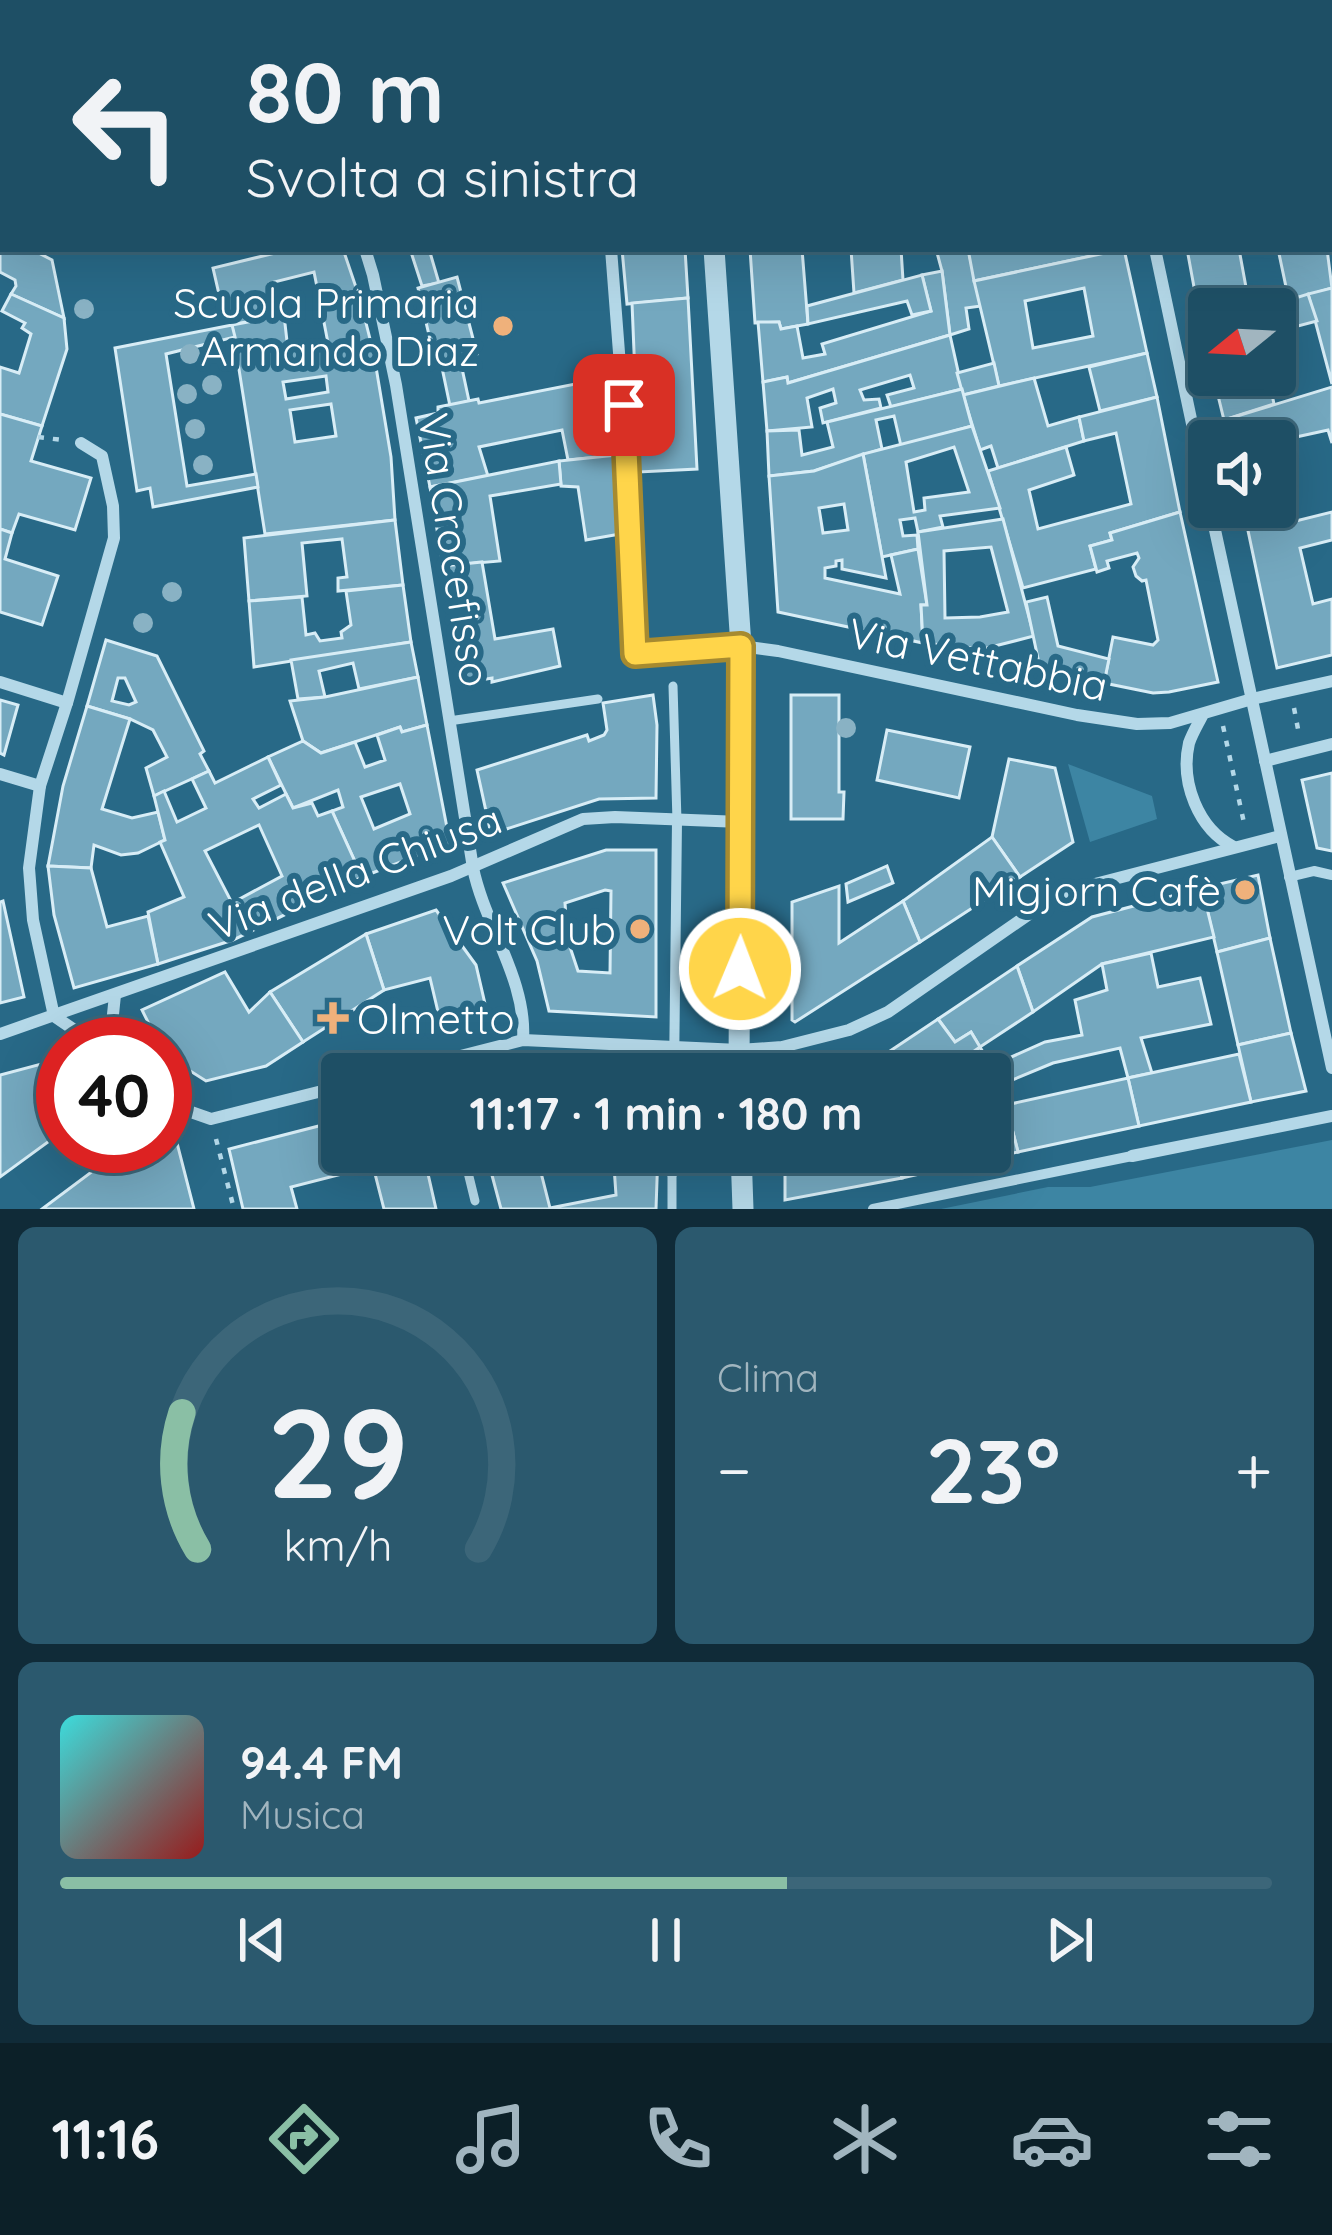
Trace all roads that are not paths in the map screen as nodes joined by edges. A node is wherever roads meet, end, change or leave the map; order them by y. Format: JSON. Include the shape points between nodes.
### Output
{"nodes":[{"id":1,"x":366,"y":252,"type":"edge"},
{"id":2,"x":611,"y":252,"type":"edge"},
{"id":3,"x":714,"y":252,"type":"edge"},
{"id":4,"x":1156,"y":252,"type":"edge"},
{"id":5,"x":1191,"y":420,"type":"edge"},
{"id":6,"x":80,"y":443,"type":"road end"},
{"id":7,"x":628,"y":469,"type":"joint"},
{"id":8,"x":1214,"y":528,"type":"edge"},
{"id":9,"x":741,"y":646,"type":"junction"},
{"id":10,"x":1332,"y":680,"type":"edge"},
{"id":11,"x":0,"y":682,"type":"edge"},
{"id":12,"x":673,"y":686,"type":"dead end"},
{"id":13,"x":598,"y":699,"type":"dead end"},
{"id":14,"x":1252,"y":699,"type":"junction"},
{"id":15,"x":67,"y":703,"type":"junction"},
{"id":16,"x":1202,"y":716,"type":"junction"},
{"id":17,"x":449,"y":721,"type":"junction"},
{"id":18,"x":1332,"y":744,"type":"edge"},
{"id":19,"x":1264,"y":761,"type":"junction"},
{"id":20,"x":0,"y":774,"type":"edge"},
{"id":21,"x":40,"y":785,"type":"junction"},
{"id":22,"x":676,"y":821,"type":"junction"},
{"id":23,"x":741,"y":822,"type":"junction"},
{"id":24,"x":1280,"y":836,"type":"junction"},
{"id":25,"x":1234,"y":847,"type":"junction"},
{"id":26,"x":473,"y":868,"type":"junction"},
{"id":27,"x":1332,"y":875,"type":"edge"},
{"id":28,"x":1289,"y":877,"type":"junction"},
{"id":29,"x":116,"y":995,"type":"junction"},
{"id":30,"x":54,"y":1016,"type":"junction"},
{"id":31,"x":113,"y":1017,"type":"edge"},
{"id":32,"x":0,"y":1034,"type":"edge"},
{"id":33,"x":523,"y":1040,"type":"junction"},
{"id":34,"x":674,"y":1047,"type":"junction"},
{"id":35,"x":739,"y":1050,"type":"junction"},
{"id":36,"x":485,"y":1053,"type":"edge"},
{"id":37,"x":674,"y":1053,"type":"edge"},
{"id":38,"x":1332,"y":1068,"type":"edge"},
{"id":39,"x":321,"y":1091,"type":"edge"},
{"id":40,"x":192,"y":1112,"type":"edge"},
{"id":41,"x":1332,"y":1116,"type":"edge"},
{"id":42,"x":1132,"y":1156,"type":"joint"},
{"id":43,"x":468,"y":1173,"type":"edge"},
{"id":44,"x":742,"y":1173,"type":"edge"},
{"id":45,"x":673,"y":1174,"type":"edge"},
{"id":46,"x":475,"y":1201,"type":"dead end"},
{"id":47,"x":672,"y":1209,"type":"edge"},
{"id":48,"x":743,"y":1209,"type":"edge"},
{"id":49,"x":873,"y":1209,"type":"edge"}],
"edges":[{"from":1,"to":17,"type":"street","name":"Via Crocefisso","via":[[396,385]]},
{"from":2,"to":7,"type":"street"},
{"from":3,"to":9,"type":"street"},
{"from":4,"to":5,"type":"street"},
{"from":6,"to":15,"type":"street","via":[[102,456],[114,538]]},
{"from":7,"to":9,"type":"lane","via":[[635,654]]},
{"from":8,"to":14,"type":"street"},
{"from":9,"to":16,"type":"street","name":"Via Vettabbia","via":[[1125,723]]},
{"from":9,"to":23,"type":"street"},
{"from":10,"to":14,"type":"street","name":"Via Vettabbia"},
{"from":11,"to":15,"type":"street"},
{"from":12,"to":22,"type":"lane"},
{"from":13,"to":17,"type":"lane","name":"Via Crocefisso"},
{"from":14,"to":16,"type":"street","name":"Via Vettabbia"},
{"from":14,"to":19,"type":"street"},
{"from":15,"to":21,"type":"street"},
{"from":16,"to":25,"type":"street","via":[[1190,741],[1192,791],[1209,830]]},
{"from":17,"to":26,"type":"street","name":"Via Crocefisso"},
{"from":18,"to":19,"type":"street"},
{"from":19,"to":24,"type":"street"},
{"from":20,"to":21,"type":"street"},
{"from":21,"to":30,"type":"street","via":[[29,868]]},
{"from":22,"to":23,"type":"street","name":"Via della Chiusa"},
{"from":22,"to":26,"type":"street","name":"Via della Chiusa","via":[[583,819]]},
{"from":22,"to":34,"type":"street"},
{"from":23,"to":35,"type":"street"},
{"from":24,"to":25,"type":"street"},
{"from":24,"to":28,"type":"street"},
{"from":25,"to":35,"type":"street","via":[[1068,891],[868,1023]]},
{"from":26,"to":29,"type":"street","name":"Via della Chiusa"},
{"from":26,"to":33,"type":"street","name":"Via Crocefisso","via":[[522,1004]]},
{"from":27,"to":28,"type":"street"},
{"from":28,"to":38,"type":"street"},
{"from":29,"to":30,"type":"street","name":"Via della Chiusa"},
{"from":29,"to":31,"type":"street"},
{"from":30,"to":32,"type":"street","name":"Via della Chiusa"},
{"from":33,"to":34,"type":"street"},
{"from":33,"to":36,"type":"street"},
{"from":34,"to":35,"type":"street"},
{"from":34,"to":37,"type":"street"},
{"from":39,"to":40,"type":"street","via":[[211,1119]]},
{"from":41,"to":42,"type":"street"},
{"from":42,"to":49,"type":"street"},
{"from":43,"to":46,"type":"lane"},
{"from":44,"to":48,"type":"street"},
{"from":45,"to":47,"type":"lane"}]}
